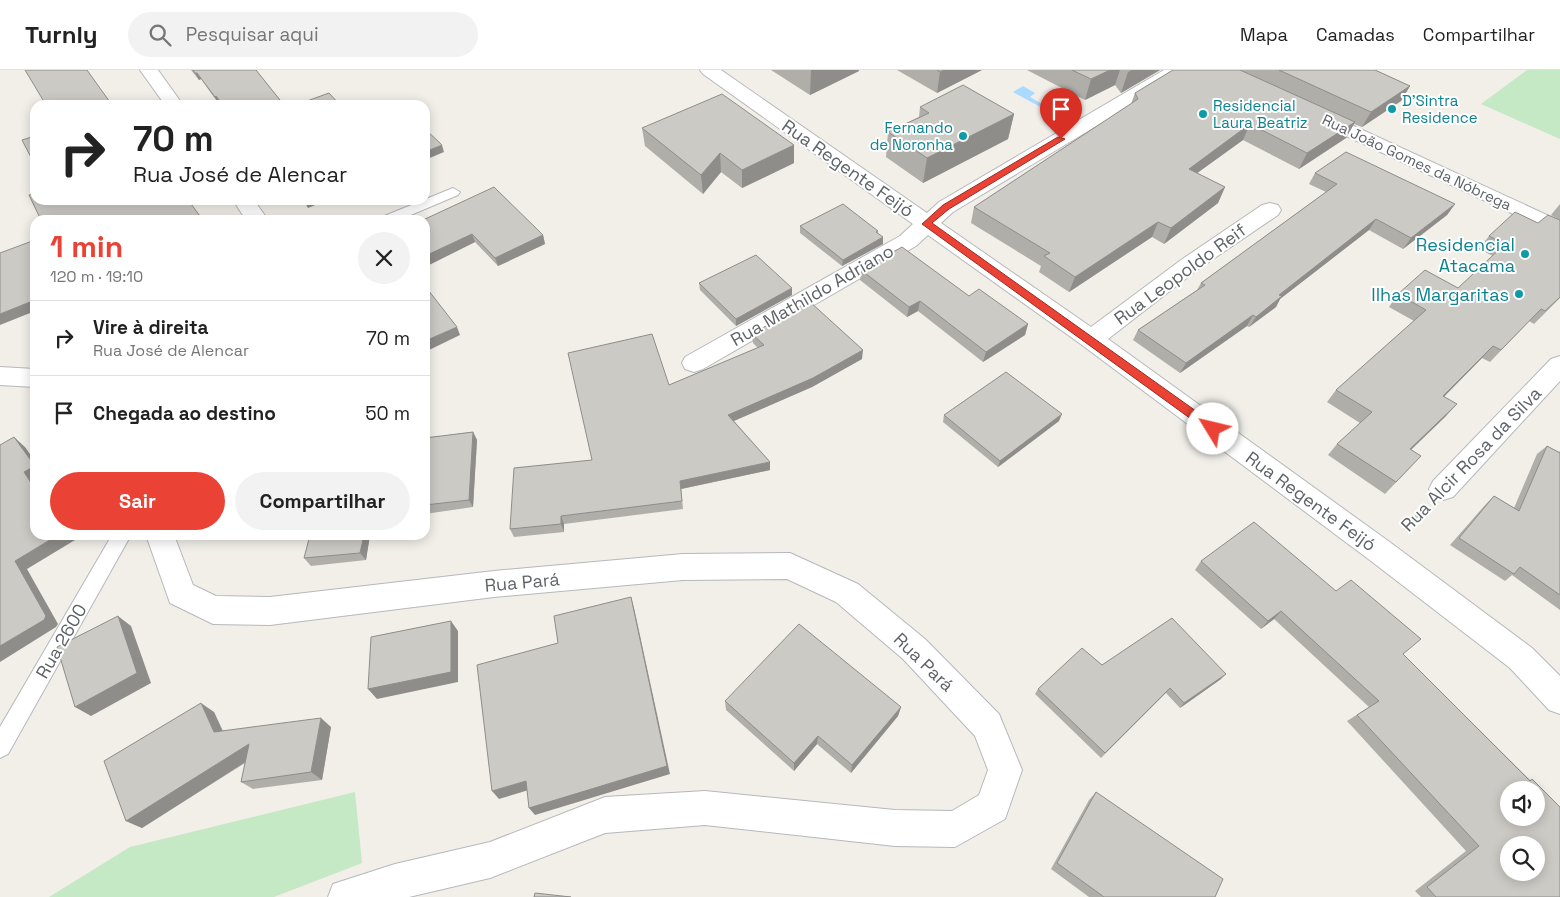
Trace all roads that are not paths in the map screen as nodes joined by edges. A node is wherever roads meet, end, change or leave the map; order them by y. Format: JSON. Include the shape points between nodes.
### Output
{"nodes":[{"id":1,"x":148,"y":70,"type":"edge"},
{"id":2,"x":710,"y":70,"type":"edge"},
{"id":3,"x":1177,"y":70,"type":"edge"},
{"id":4,"x":170,"y":100,"type":"edge"},
{"id":5,"x":1300,"y":108,"type":"edge"},
{"id":6,"x":453,"y":192,"type":"dead end"},
{"id":7,"x":430,"y":202,"type":"edge"},
{"id":8,"x":422,"y":205,"type":"edge"},
{"id":9,"x":1270,"y":210,"type":"dead end"},
{"id":10,"x":399,"y":215,"type":"edge"},
{"id":11,"x":927,"y":224,"type":"junction"},
{"id":12,"x":1560,"y":229,"type":"edge"},
{"id":13,"x":1091,"y":340,"type":"junction"},
{"id":14,"x":694,"y":363,"type":"dead end"},
{"id":15,"x":1560,"y":365,"type":"edge"},
{"id":16,"x":0,"y":376,"type":"edge"},
{"id":17,"x":30,"y":378,"type":"edge"},
{"id":18,"x":1443,"y":489,"type":"road end"},
{"id":19,"x":119,"y":540,"type":"edge"},
{"id":20,"x":162,"y":540,"type":"edge"},
{"id":21,"x":1560,"y":699,"type":"edge"},
{"id":22,"x":0,"y":747,"type":"edge"},
{"id":23,"x":346,"y":897,"type":"edge"}],
"edges":[{"from":1,"to":4,"type":"street"},
{"from":2,"to":11,"type":"street","name":"Rua Regente Feijó"},
{"from":3,"to":11,"type":"street","name":"Rua Mathildo Adriano","via":[[946,207]]},
{"from":5,"to":12,"type":"street","name":"Rua João Gomes da Nóbrega"},
{"from":6,"to":7,"type":"lane"},
{"from":8,"to":10,"type":"lane"},
{"from":9,"to":13,"type":"street","name":"Rua Leopoldo Reif","via":[[1189,265]]},
{"from":11,"to":13,"type":"street","name":"Rua Regente Feijó"},
{"from":11,"to":14,"type":"street","name":"Rua Mathildo Adriano","via":[[908,241]]},
{"from":13,"to":21,"type":"street","name":"Rua Regente Feijó","via":[[1521,658]]},
{"from":15,"to":18,"type":"street","name":"Rua Alcir Rosa da Silva"},
{"from":16,"to":17,"type":"street"},
{"from":19,"to":22,"type":"lane","name":"Rua 2600"},
{"from":20,"to":23,"type":"street","name":"Rua Pará","via":[[181,594],[214,610],[270,611],[494,584],[683,567],[790,566],[847,593],[914,649],[987,725],[1005,770],[993,807],[955,828],[895,828],[705,808],[605,815],[490,860]]}]}
